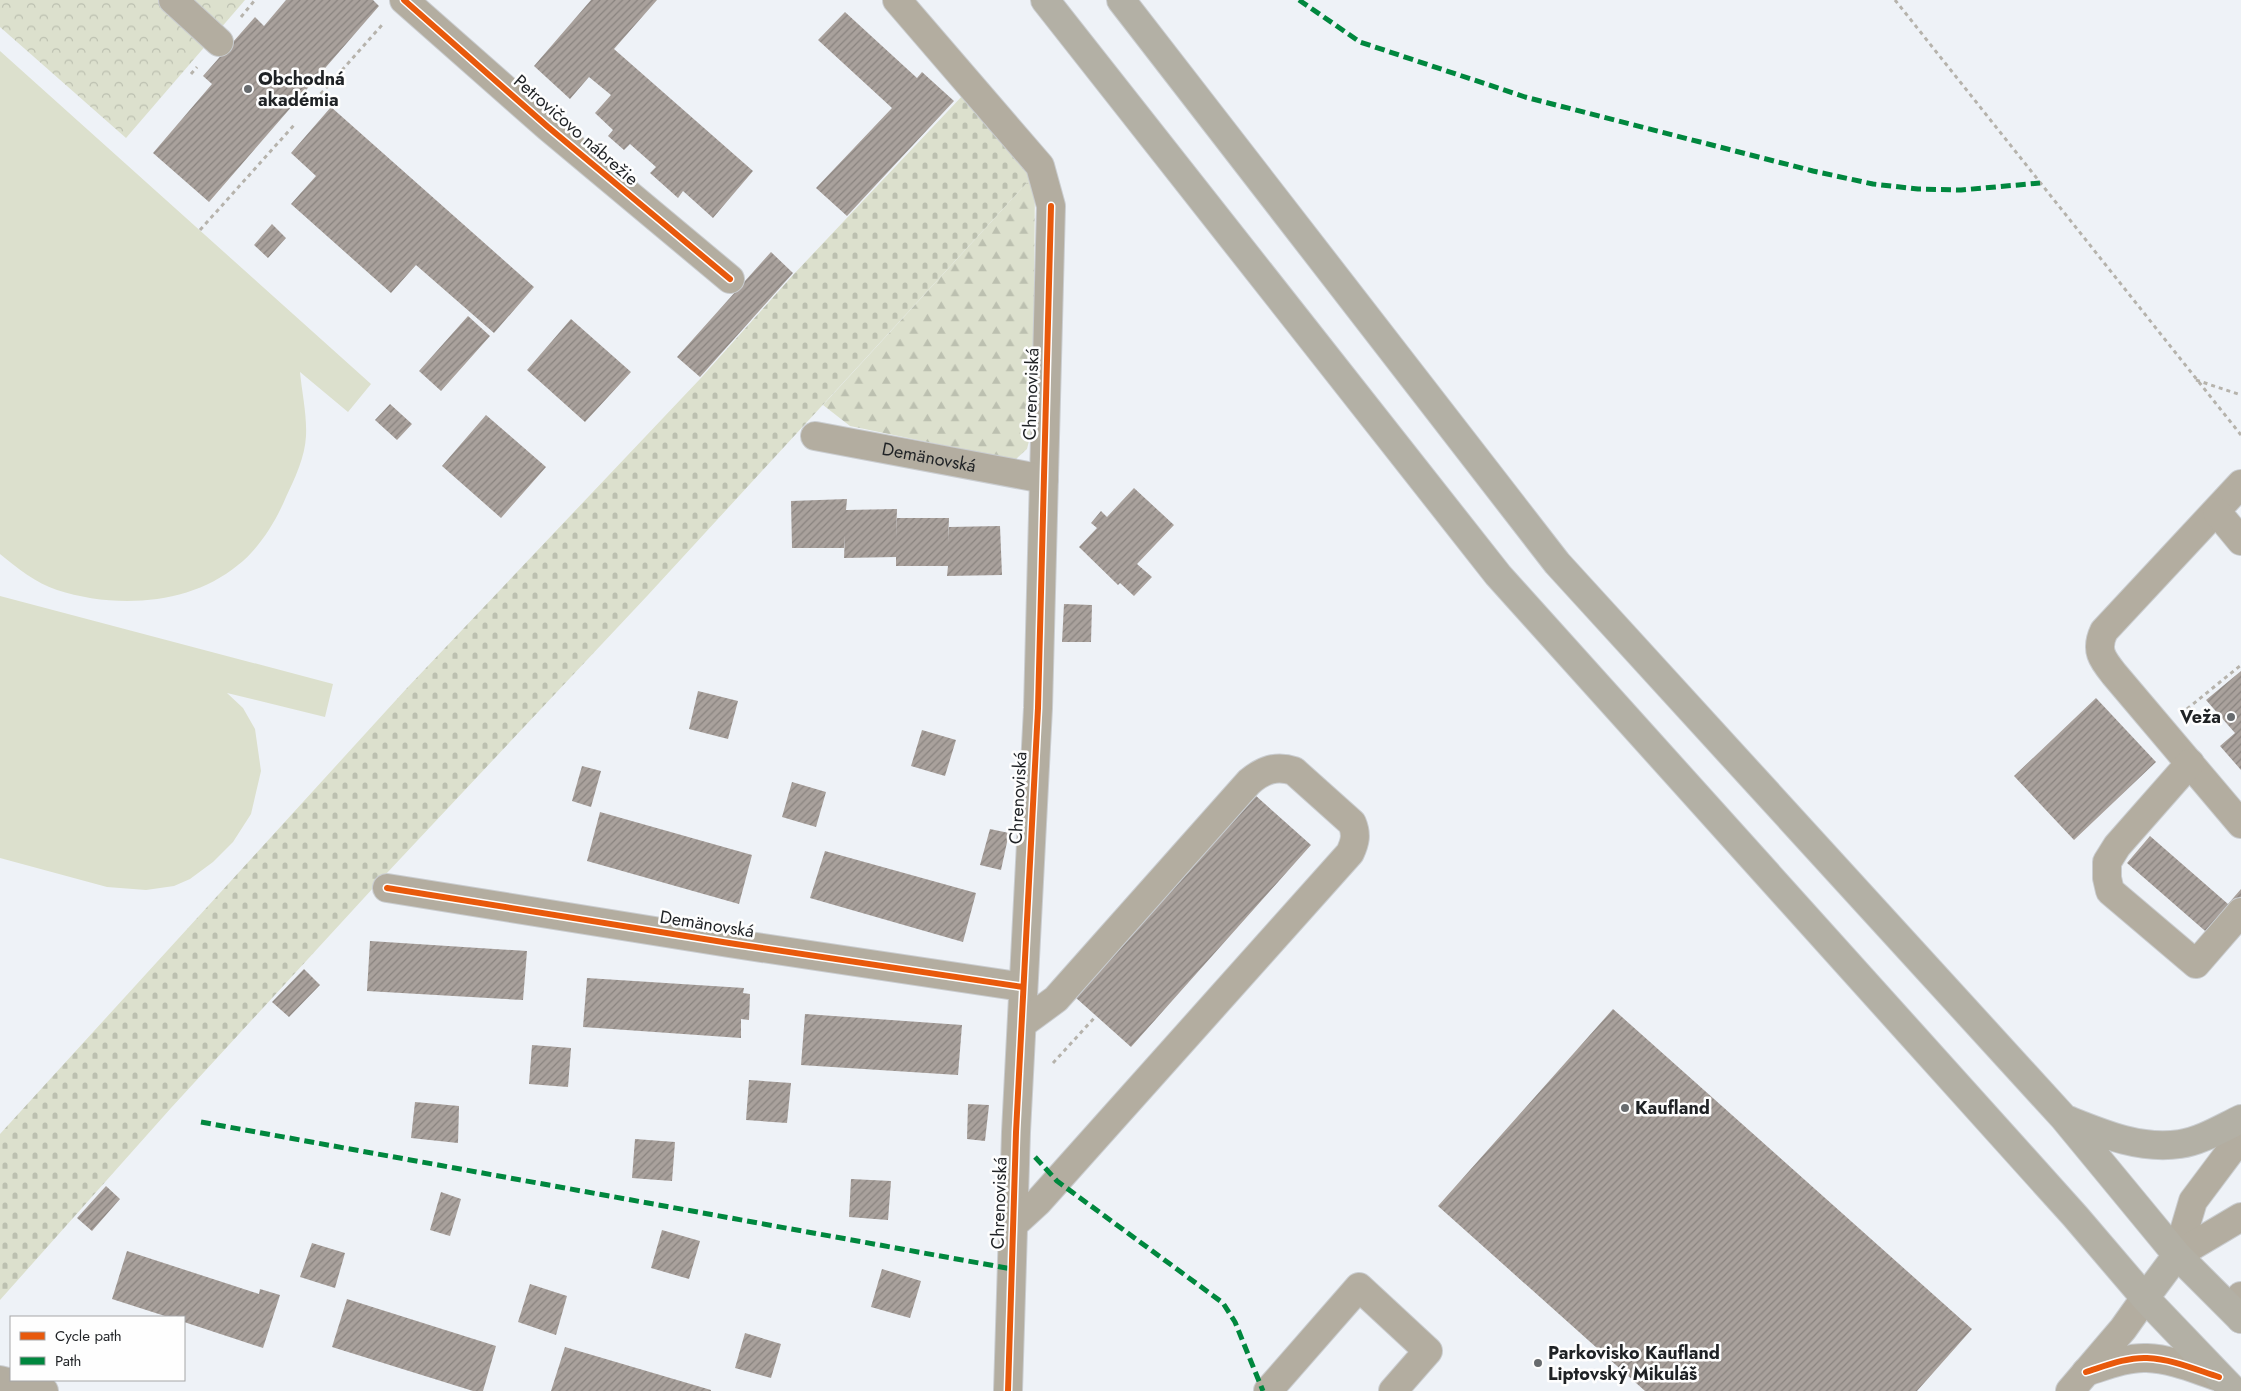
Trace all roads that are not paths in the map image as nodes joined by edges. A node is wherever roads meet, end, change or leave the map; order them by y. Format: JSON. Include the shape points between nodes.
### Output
{"nodes":[{"id":1,"x":173,"y":0,"type":"edge"},
{"id":2,"x":404,"y":0,"type":"edge"},
{"id":3,"x":897,"y":0,"type":"edge"},
{"id":4,"x":1045,"y":0,"type":"edge"},
{"id":5,"x":1121,"y":0,"type":"edge"},
{"id":6,"x":219,"y":42,"type":"dead end"},
{"id":7,"x":730,"y":279,"type":"dead end"},
{"id":8,"x":815,"y":436,"type":"dead end"},
{"id":9,"x":1044,"y":479,"type":"junction"},
{"id":10,"x":2241,"y":484,"type":"edge"},
{"id":11,"x":2217,"y":512,"type":"junction"},
{"id":12,"x":2241,"y":541,"type":"edge"},
{"id":13,"x":2190,"y":763,"type":"junction"},
{"id":14,"x":2241,"y":824,"type":"edge"},
{"id":15,"x":387,"y":888,"type":"dead end"},
{"id":16,"x":2241,"y":912,"type":"edge"},
{"id":17,"x":1024,"y":987,"type":"junction"},
{"id":18,"x":1022,"y":1024,"type":"junction"},
{"id":19,"x":2064,"y":1118,"type":"junction"},
{"id":20,"x":2241,"y":1119,"type":"edge"},
{"id":21,"x":2241,"y":1137,"type":"edge"},
{"id":22,"x":2241,"y":1217,"type":"edge"},
{"id":23,"x":1013,"y":1225,"type":"junction"},
{"id":24,"x":2177,"y":1254,"type":"junction"},
{"id":25,"x":2241,"y":1296,"type":"edge"},
{"id":26,"x":2146,"y":1298,"type":"junction"},
{"id":27,"x":2241,"y":1319,"type":"edge"},
{"id":28,"x":0,"y":1380,"type":"edge"},
{"id":29,"x":2078,"y":1381,"type":"edge"},
{"id":30,"x":2226,"y":1384,"type":"edge"},
{"id":31,"x":44,"y":1391,"type":"edge"},
{"id":32,"x":1008,"y":1391,"type":"edge"},
{"id":33,"x":1268,"y":1391,"type":"edge"},
{"id":34,"x":1393,"y":1391,"type":"edge"}],
"edges":[{"from":1,"to":6,"type":"street"},
{"from":2,"to":7,"type":"street","name":"Petrovičovo nábrežie","via":[[548,127]]},
{"from":3,"to":9,"type":"street","name":"Chrenoviská","via":[[1040,166],[1051,206]]},
{"from":4,"to":26,"type":"main road","via":[[1498,575]]},
{"from":5,"to":19,"type":"main road","via":[[1557,563]]},
{"from":8,"to":9,"type":"street","name":"Demänovská"},
{"from":9,"to":17,"type":"street","name":"Chrenoviská","via":[[1038,708]]},
{"from":10,"to":11,"type":"street"},
{"from":11,"to":12,"type":"street"},
{"from":11,"to":13,"type":"street","via":[[2114,620],[2100,640],[2102,660]]},
{"from":13,"to":14,"type":"street"},
{"from":13,"to":16,"type":"street","via":[[2117,846],[2107,862],[2110,892],[2196,964]]},
{"from":15,"to":17,"type":"street","name":"Demänovská"},
{"from":17,"to":18,"type":"street","name":"Chrenoviská"},
{"from":18,"to":23,"type":"street","name":"Chrenoviská"},
{"from":18,"to":23,"type":"street","via":[[1056,999],[1259,773],[1283,767],[1294,771],[1352,823],[1356,833],[1350,853],[1038,1202]]},
{"from":19,"to":20,"type":"main road","via":[[2125,1141],[2152,1144],[2180,1144]]},
{"from":19,"to":24,"type":"main road"},
{"from":21,"to":24,"type":"street","via":[[2193,1201]]},
{"from":22,"to":24,"type":"street"},
{"from":23,"to":32,"type":"street","name":"Chrenoviská"},
{"from":24,"to":26,"type":"main road"},
{"from":24,"to":27,"type":"main road"},
{"from":25,"to":27,"type":"street"},
{"from":26,"to":29,"type":"street"},
{"from":26,"to":30,"type":"main road"},
{"from":28,"to":31,"type":"street"},
{"from":29,"to":30,"type":"street","via":[[2122,1362],[2147,1358],[2173,1362]]},
{"from":33,"to":34,"type":"street","via":[[1359,1287],[1428,1351]]}]}
